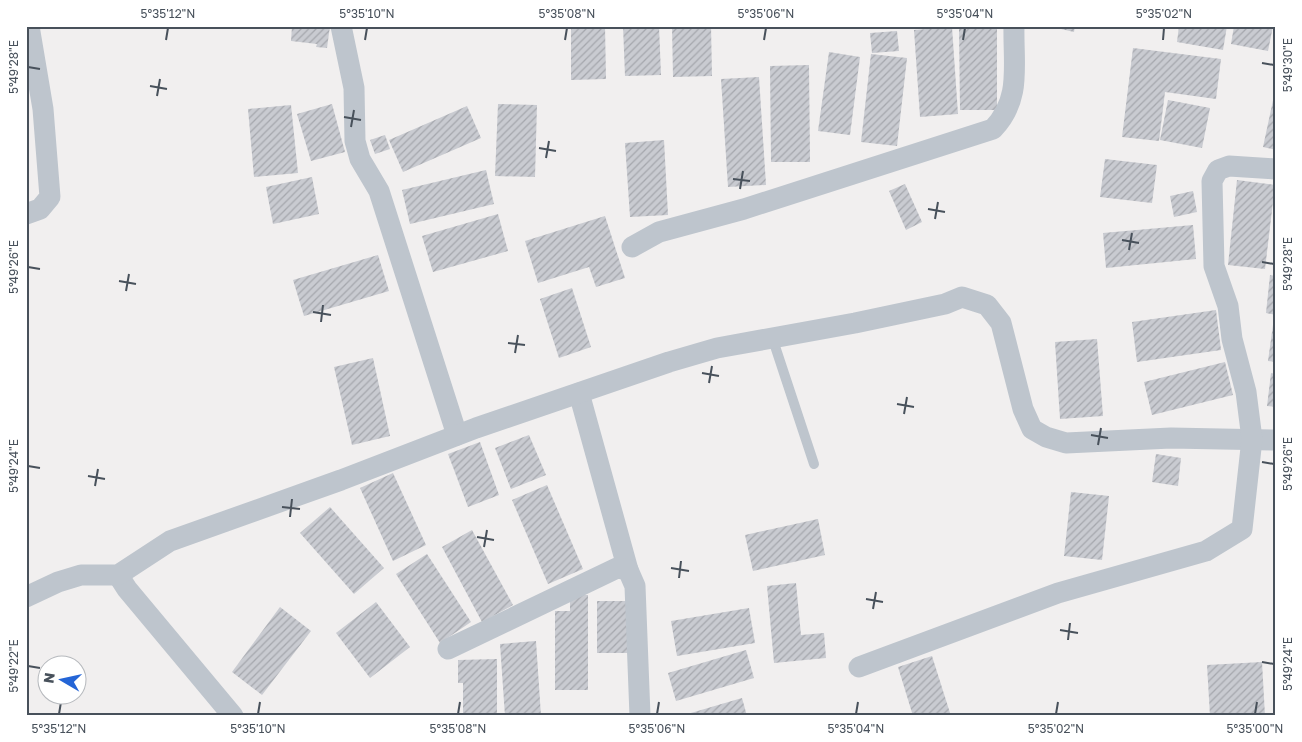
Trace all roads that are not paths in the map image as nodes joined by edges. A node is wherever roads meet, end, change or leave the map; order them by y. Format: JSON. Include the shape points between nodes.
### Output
{"nodes":[{"id":1,"x":29,"y":26,"type":"edge"},
{"id":2,"x":341,"y":26,"type":"edge"},
{"id":3,"x":1014,"y":26,"type":"edge"},
{"id":4,"x":1276,"y":169,"type":"edge"},
{"id":5,"x":26,"y":214,"type":"edge"},
{"id":6,"x":632,"y":247,"type":"dead end"},
{"id":7,"x":773,"y":340,"type":"junction"},
{"id":8,"x":579,"y":393,"type":"junction"},
{"id":9,"x":457,"y":435,"type":"junction"},
{"id":10,"x":1252,"y":439,"type":"junction"},
{"id":11,"x":1276,"y":440,"type":"edge"},
{"id":12,"x":814,"y":464,"type":"dead end"},
{"id":13,"x":628,"y":570,"type":"junction"},
{"id":14,"x":118,"y":575,"type":"junction"},
{"id":15,"x":26,"y":597,"type":"edge"},
{"id":16,"x":448,"y":649,"type":"dead end"},
{"id":17,"x":859,"y":667,"type":"dead end"},
{"id":18,"x":233,"y":716,"type":"edge"},
{"id":19,"x":640,"y":716,"type":"edge"}],
"edges":[{"from":1,"to":5,"type":"street","via":[[43,109],[50,197],[40,209]]},
{"from":2,"to":9,"type":"street","via":[[354,88],[355,141],[360,159],[379,191]]},
{"from":3,"to":6,"type":"street","via":[[1014,90],[1004,118],[993,129],[744,209],[659,232]]},
{"from":4,"to":10,"type":"street","via":[[1229,166],[1218,170],[1212,180],[1214,266],[1228,306]]},
{"from":7,"to":8,"type":"street","via":[[717,348]]},
{"from":7,"to":10,"type":"street","via":[[945,304],[962,297],[988,305],[1001,323],[1023,409],[1032,429],[1046,438],[1066,442]]},
{"from":7,"to":12,"type":"lane"},
{"from":8,"to":9,"type":"street"},
{"from":8,"to":13,"type":"street"},
{"from":9,"to":14,"type":"street","via":[[170,541]]},
{"from":10,"to":11,"type":"street"},
{"from":10,"to":17,"type":"street","via":[[1242,529],[1206,551],[1058,593]]},
{"from":13,"to":16,"type":"street","via":[[617,568]]},
{"from":13,"to":19,"type":"street","via":[[635,586],[637,606]]},
{"from":14,"to":15,"type":"street","via":[[81,575]]},
{"from":14,"to":18,"type":"street"}]}
